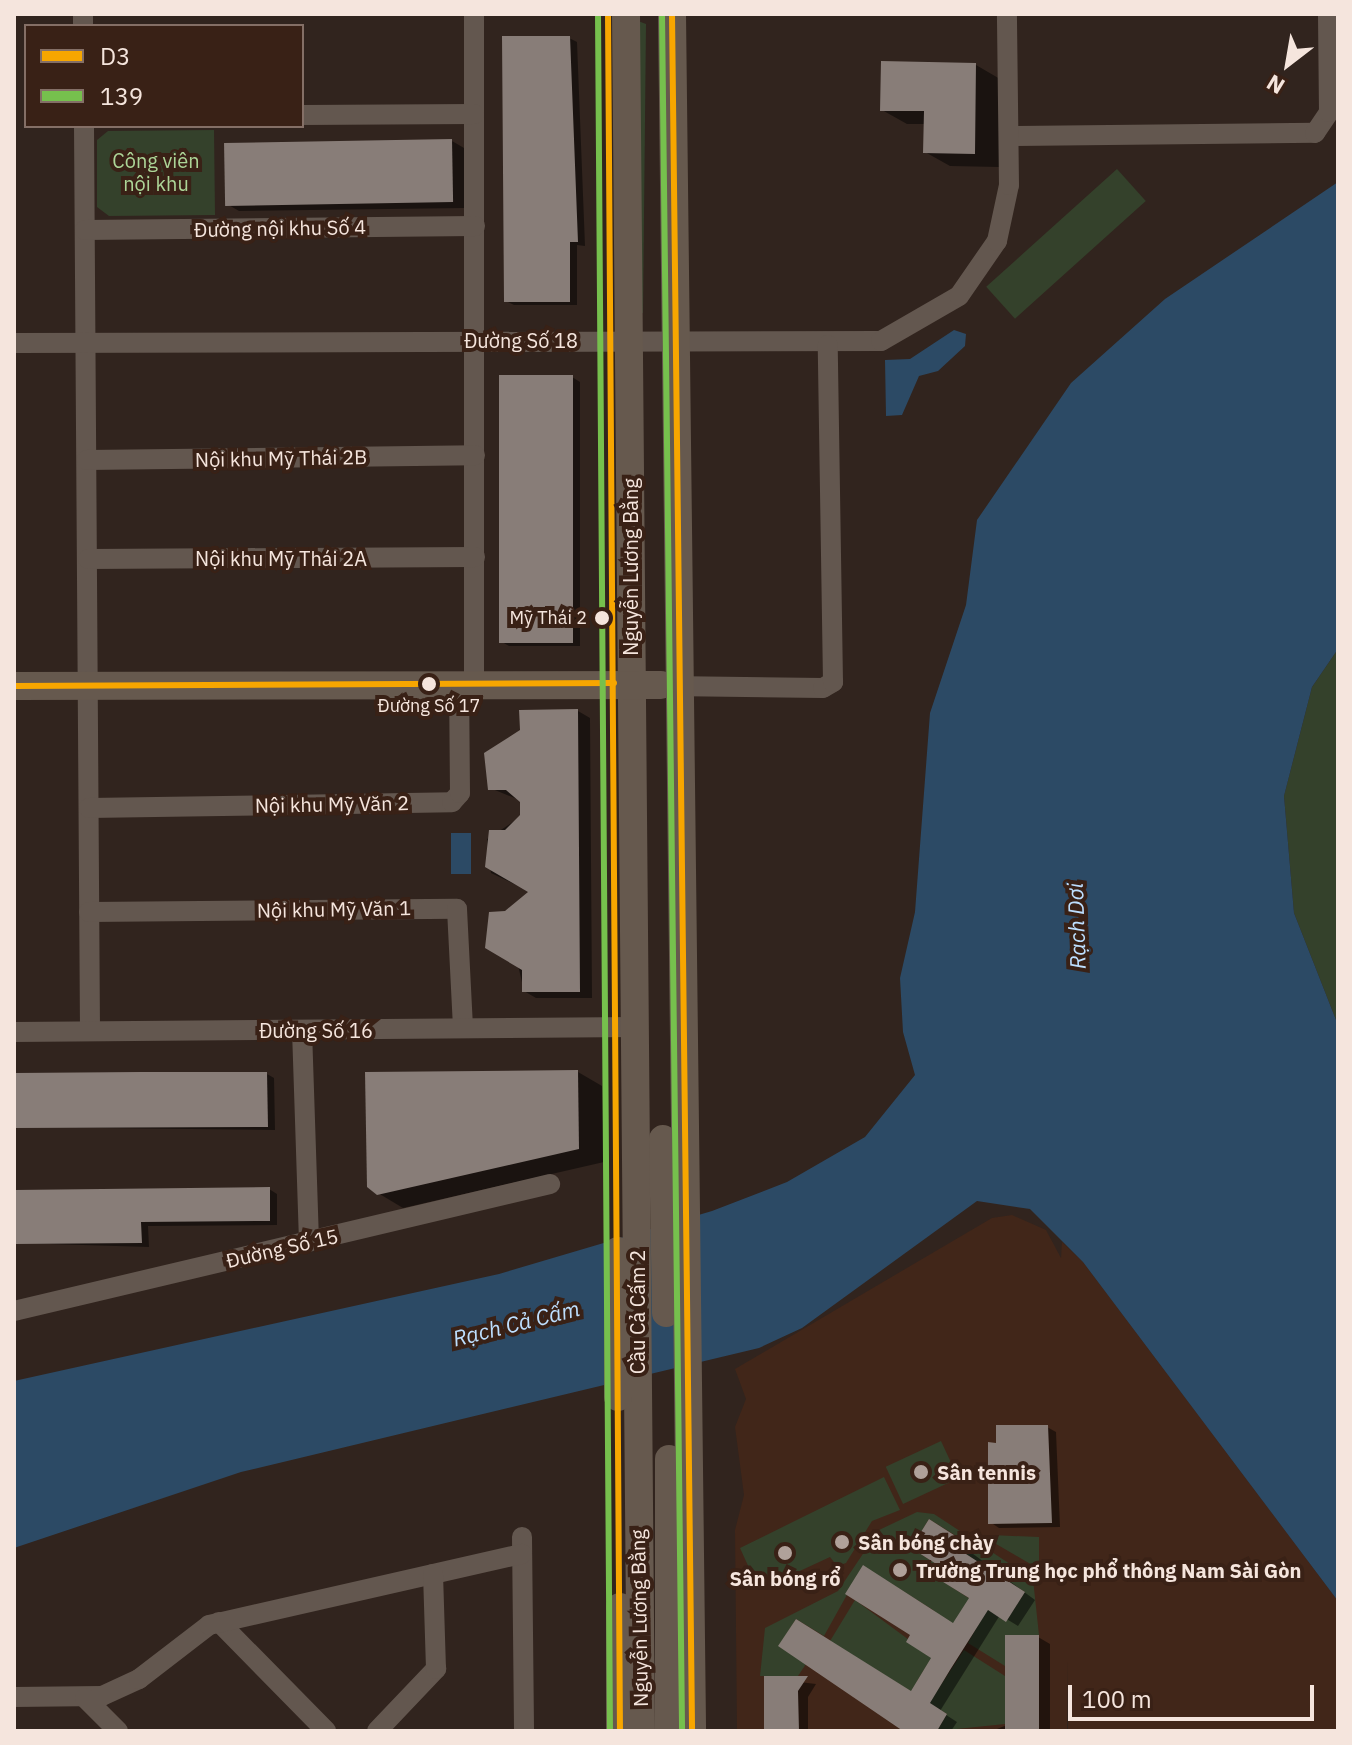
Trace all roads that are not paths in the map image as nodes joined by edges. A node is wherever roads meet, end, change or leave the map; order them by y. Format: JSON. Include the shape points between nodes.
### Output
{"nodes":[{"id":1,"x":474,"y":14,"type":"edge"},
{"id":2,"x":608,"y":14,"type":"edge"},
{"id":3,"x":626,"y":14,"type":"edge"},
{"id":4,"x":655,"y":14,"type":"edge"},
{"id":5,"x":672,"y":14,"type":"edge"},
{"id":6,"x":1007,"y":14,"type":"edge"},
{"id":7,"x":1328,"y":14,"type":"edge"},
{"id":8,"x":474,"y":114,"type":"junction"},
{"id":9,"x":304,"y":115,"type":"edge"},
{"id":10,"x":84,"y":128,"type":"edge"},
{"id":11,"x":1010,"y":136,"type":"junction"},
{"id":12,"x":475,"y":226,"type":"junction"},
{"id":13,"x":85,"y":230,"type":"junction"},
{"id":14,"x":475,"y":340,"type":"junction"},
{"id":15,"x":620,"y":340,"type":"junction"},
{"id":16,"x":86,"y":342,"type":"junction"},
{"id":17,"x":14,"y":343,"type":"edge"},
{"id":18,"x":666,"y":343,"type":"junction"},
{"id":19,"x":828,"y":345,"type":"junction"},
{"id":20,"x":475,"y":455,"type":"junction"},
{"id":21,"x":87,"y":460,"type":"junction"},
{"id":22,"x":475,"y":557,"type":"junction"},
{"id":23,"x":88,"y":559,"type":"junction"},
{"id":24,"x":467,"y":683,"type":"junction"},
{"id":25,"x":622,"y":683,"type":"junction"},
{"id":26,"x":88,"y":685,"type":"junction"},
{"id":27,"x":14,"y":686,"type":"edge"},
{"id":28,"x":669,"y":686,"type":"junction"},
{"id":29,"x":89,"y":808,"type":"junction"},
{"id":30,"x":89,"y":912,"type":"junction"},
{"id":31,"x":627,"y":1027,"type":"junction"},
{"id":32,"x":463,"y":1028,"type":"junction"},
{"id":33,"x":302,"y":1030,"type":"junction"},
{"id":34,"x":90,"y":1031,"type":"junction"},
{"id":35,"x":14,"y":1032,"type":"edge"},
{"id":36,"x":650,"y":1119,"type":"junction"},
{"id":37,"x":550,"y":1184,"type":"dead end"},
{"id":38,"x":309,"y":1242,"type":"junction"},
{"id":39,"x":14,"y":1311,"type":"edge"},
{"id":40,"x":680,"y":1493,"type":"junction"},
{"id":41,"x":628,"y":1499,"type":"junction"},
{"id":42,"x":433,"y":1574,"type":"junction"},
{"id":43,"x":219,"y":1622,"type":"junction"},
{"id":44,"x":14,"y":1697,"type":"edge"},
{"id":45,"x":85,"y":1698,"type":"junction"},
{"id":46,"x":118,"y":1731,"type":"edge"},
{"id":47,"x":326,"y":1731,"type":"edge"},
{"id":48,"x":377,"y":1731,"type":"edge"},
{"id":49,"x":524,"y":1731,"type":"edge"},
{"id":50,"x":620,"y":1731,"type":"edge"},
{"id":51,"x":641,"y":1731,"type":"edge"},
{"id":52,"x":669,"y":1731,"type":"edge"},
{"id":53,"x":692,"y":1731,"type":"edge"}],
"edges":[{"from":1,"to":8,"type":"street","name":"Nội khu Mỹ Văn 2"},
{"from":2,"to":15,"type":"main road","name":"Nguyễn Lương Bằng"},
{"from":3,"to":15,"type":"main road","name":"Nguyễn Lương Bằng"},
{"from":4,"to":18,"type":"main road","name":"Nguyễn Lương Bằng"},
{"from":5,"to":18,"type":"main road","name":"Nguyễn Lương Bằng"},
{"from":6,"to":11,"type":"street","name":"Đường Số 18"},
{"from":7,"to":11,"type":"street","via":[[1329,112],[1315,133]]},
{"from":8,"to":9,"type":"street"},
{"from":8,"to":12,"type":"street","name":"Nội khu Mỹ Văn 2"},
{"from":10,"to":13,"type":"street"},
{"from":11,"to":19,"type":"street","name":"Đường Số 18","via":[[1005,217],[968,287],[897,335]]},
{"from":12,"to":13,"type":"street","name":"Đường nội khu Số 4"},
{"from":12,"to":14,"type":"street","name":"Nội khu Mỹ Văn 2"},
{"from":13,"to":16,"type":"street"},
{"from":14,"to":15,"type":"street","name":"Đường Số 18"},
{"from":14,"to":16,"type":"street","name":"Đường Số 18"},
{"from":14,"to":20,"type":"street","name":"Nội khu Mỹ Văn 2"},
{"from":15,"to":18,"type":"street","name":"Đường Số 18"},
{"from":15,"to":25,"type":"main road","name":"Nguyễn Lương Bằng"},
{"from":16,"to":17,"type":"street","name":"Đường Số 18"},
{"from":16,"to":21,"type":"street"},
{"from":18,"to":19,"type":"street","name":"Đường Số 18"},
{"from":18,"to":28,"type":"main road","name":"Nguyễn Lương Bằng"},
{"from":19,"to":28,"type":"street","via":[[833,682],[823,688]]},
{"from":20,"to":21,"type":"street","name":"Nội khu Mỹ Thái 2B"},
{"from":20,"to":22,"type":"street","name":"Nội khu Mỹ Văn 2"},
{"from":21,"to":23,"type":"street"},
{"from":22,"to":23,"type":"street","name":"Nội khu Mỹ Thái 2A"},
{"from":22,"to":24,"type":"street","name":"Nội khu Mỹ Văn 2"},
{"from":23,"to":26,"type":"street"},
{"from":24,"to":25,"type":"main road"},
{"from":24,"to":26,"type":"main road"},
{"from":24,"to":29,"type":"street","name":"Nội khu Mỹ Văn 2","via":[[460,793],[452,802]]},
{"from":25,"to":28,"type":"main road"},
{"from":25,"to":31,"type":"main road","name":"Nguyễn Lương Bằng"},
{"from":26,"to":27,"type":"main road"},
{"from":26,"to":29,"type":"street"},
{"from":28,"to":36,"type":"main road","name":"Nguyễn Lương Bằng"},
{"from":29,"to":30,"type":"street"},
{"from":30,"to":32,"type":"street","name":"Nội khu Mỹ Văn 1","via":[[457,909]]},
{"from":30,"to":34,"type":"street"},
{"from":31,"to":32,"type":"street","name":"Đường Số 16"},
{"from":31,"to":36,"type":"main road","name":"Nguyễn Lương Bằng"},
{"from":32,"to":33,"type":"street","name":"Đường Số 16"},
{"from":33,"to":34,"type":"street","name":"Đường Số 16"},
{"from":33,"to":38,"type":"street"},
{"from":34,"to":35,"type":"street","name":"Đường Số 16"},
{"from":36,"to":40,"type":"main road","name":"Cầu Cả Cấm 2"},
{"from":36,"to":41,"type":"main road","name":"Cầu Cả Cấm 2"},
{"from":37,"to":38,"type":"street","name":"Đường Số 15"},
{"from":38,"to":39,"type":"street","name":"Đường Số 15"},
{"from":40,"to":52,"type":"main road","name":"Nguyễn Lương Bằng"},
{"from":40,"to":53,"type":"main road"},
{"from":41,"to":50,"type":"main road","name":"Nguyễn Lương Bằng"},
{"from":41,"to":51,"type":"main road","name":"Nguyễn Lương Bằng"},
{"from":42,"to":43,"type":"street"},
{"from":42,"to":48,"type":"street","via":[[436,1669]]},
{"from":42,"to":49,"type":"street","via":[[522,1545]]},
{"from":43,"to":45,"type":"street","via":[[190,1634],[131,1684]]},
{"from":43,"to":47,"type":"street"},
{"from":44,"to":45,"type":"street"},
{"from":45,"to":46,"type":"street"}]}
